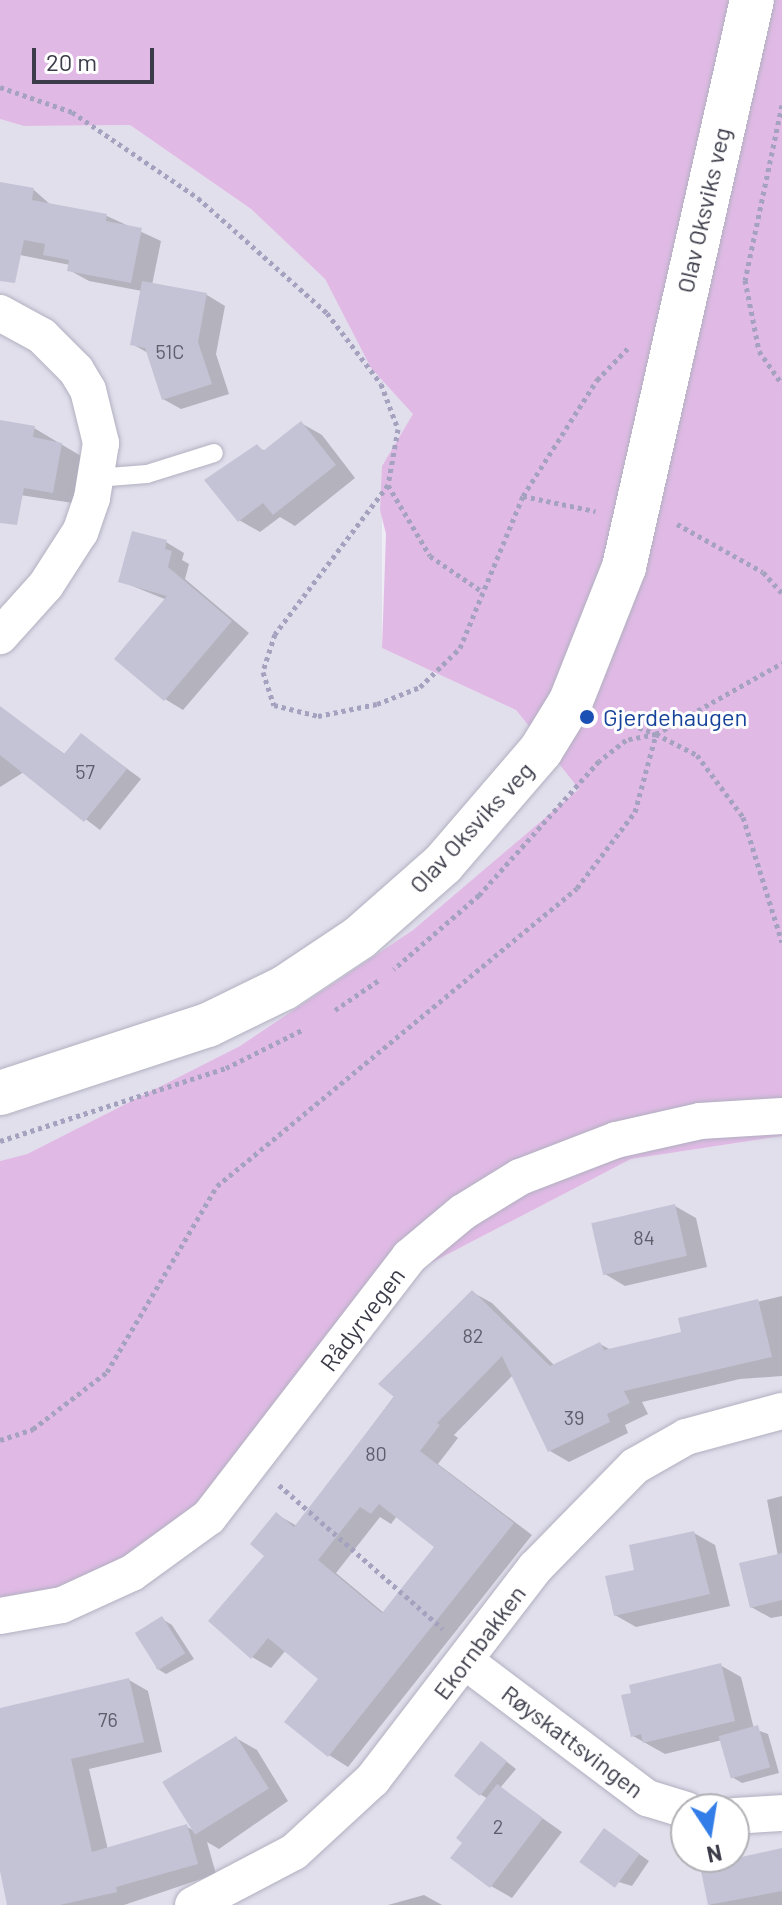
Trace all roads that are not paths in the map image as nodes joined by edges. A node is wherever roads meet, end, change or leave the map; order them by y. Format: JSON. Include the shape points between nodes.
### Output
{"nodes":[{"id":1,"x":752,"y":0,"type":"edge"},
{"id":2,"x":0,"y":313,"type":"edge"},
{"id":3,"x":214,"y":453,"type":"dead end"},
{"id":4,"x":96,"y":478,"type":"junction"},
{"id":5,"x":0,"y":636,"type":"edge"},
{"id":6,"x":0,"y":1093,"type":"edge"},
{"id":7,"x":782,"y":1116,"type":"edge"},
{"id":8,"x":782,"y":1411,"type":"edge"},
{"id":9,"x":0,"y":1616,"type":"edge"},
{"id":10,"x":468,"y":1657,"type":"junction"},
{"id":11,"x":670,"y":1805,"type":"edge"},
{"id":12,"x":782,"y":1813,"type":"edge"},
{"id":13,"x":750,"y":1815,"type":"edge"},
{"id":14,"x":193,"y":1905,"type":"edge"}],
"edges":[{"from":1,"to":6,"type":"street","name":"Olav Oksviks veg","via":[[624,567],[571,701],[510,790],[443,864],[359,938],[284,988],[208,1025]]},
{"from":2,"to":4,"type":"street","via":[[60,351],[88,390],[101,443]]},
{"from":3,"to":4,"type":"lane","via":[[147,474]]},
{"from":4,"to":5,"type":"street","via":[[80,532],[64,560]]},
{"from":7,"to":9,"type":"street","name":"Rådyrvegen","via":[[700,1121],[616,1140],[520,1177],[463,1212],[409,1257],[209,1517],[132,1573],[62,1605]]},
{"from":8,"to":10,"type":"street","name":"Ekornbakken","via":[[686,1437],[635,1466],[535,1568]]},
{"from":10,"to":11,"type":"street","name":"Røyskattsvingen","via":[[647,1798]]},
{"from":10,"to":14,"type":"street","name":"Ekornbakken","via":[[373,1779],[294,1852]]},
{"from":12,"to":13,"type":"street"}]}
